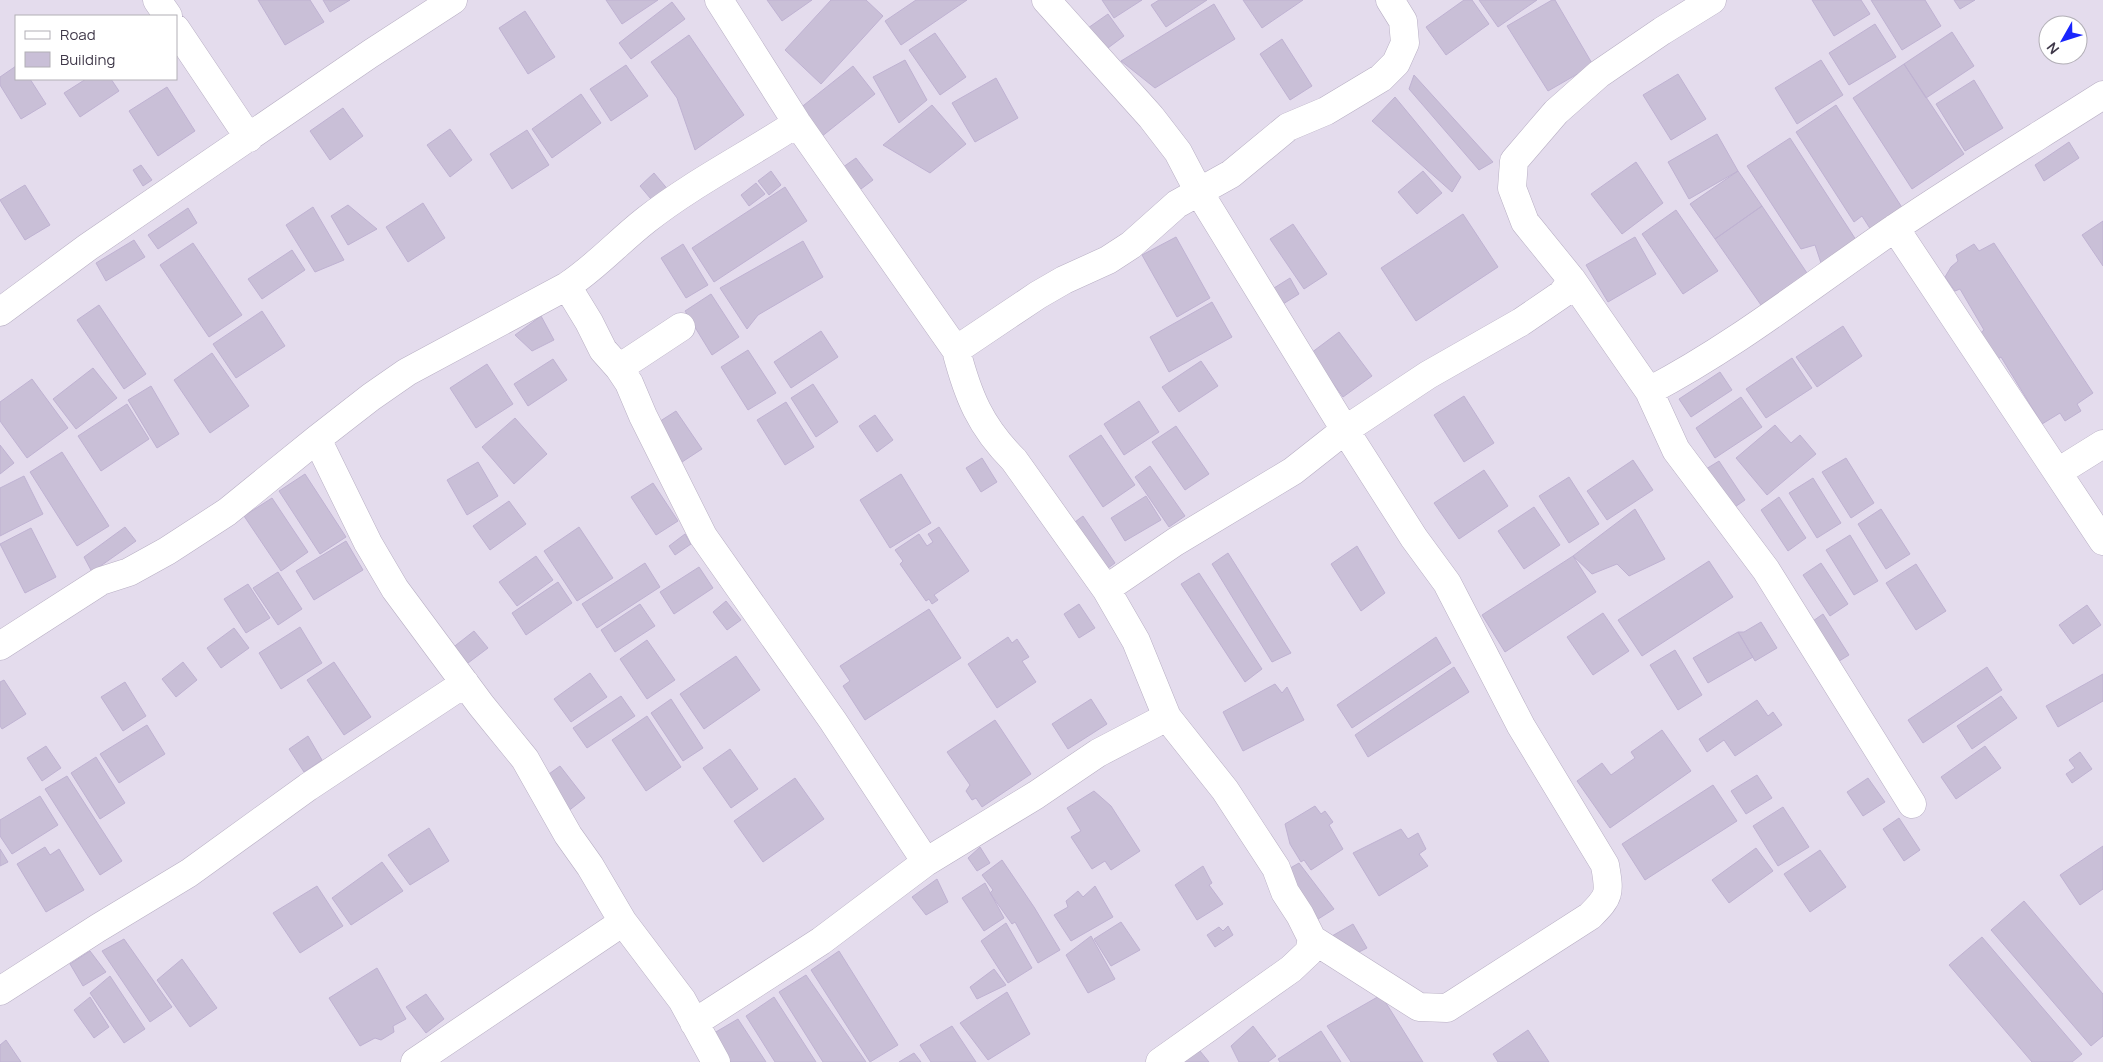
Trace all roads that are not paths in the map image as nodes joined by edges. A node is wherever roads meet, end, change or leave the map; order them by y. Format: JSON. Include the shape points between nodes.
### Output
{"nodes":[{"id":1,"x":157,"y":0,"type":"edge"},
{"id":2,"x":453,"y":0,"type":"edge"},
{"id":3,"x":719,"y":0,"type":"edge"},
{"id":4,"x":1046,"y":0,"type":"edge"},
{"id":5,"x":1390,"y":0,"type":"edge"},
{"id":6,"x":1712,"y":0,"type":"edge"},
{"id":7,"x":167,"y":15,"type":"edge"},
{"id":8,"x":178,"y":31,"type":"edge"},
{"id":9,"x":2103,"y":95,"type":"edge"},
{"id":10,"x":797,"y":123,"type":"junction"},
{"id":11,"x":249,"y":138,"type":"junction"},
{"id":12,"x":1199,"y":192,"type":"junction"},
{"id":13,"x":1895,"y":228,"type":"junction"},
{"id":14,"x":1572,"y":280,"type":"junction"},
{"id":15,"x":567,"y":286,"type":"junction"},
{"id":16,"x":0,"y":312,"type":"edge"},
{"id":17,"x":681,"y":327,"type":"dead end"},
{"id":18,"x":956,"y":350,"type":"junction"},
{"id":19,"x":619,"y":368,"type":"junction"},
{"id":20,"x":1650,"y":390,"type":"junction"},
{"id":21,"x":1346,"y":430,"type":"junction"},
{"id":22,"x":317,"y":439,"type":"junction"},
{"id":23,"x":2103,"y":444,"type":"edge"},
{"id":24,"x":2058,"y":472,"type":"junction"},
{"id":25,"x":2103,"y":541,"type":"edge"},
{"id":26,"x":1106,"y":588,"type":"junction"},
{"id":27,"x":0,"y":646,"type":"edge"},
{"id":28,"x":465,"y":683,"type":"junction"},
{"id":29,"x":1167,"y":717,"type":"junction"},
{"id":30,"x":1912,"y":804,"type":"dead end"},
{"id":31,"x":926,"y":862,"type":"junction"},
{"id":32,"x":623,"y":922,"type":"junction"},
{"id":33,"x":1312,"y":939,"type":"junction"},
{"id":34,"x":0,"y":991,"type":"edge"},
{"id":35,"x":694,"y":1023,"type":"junction"},
{"id":36,"x":415,"y":1062,"type":"edge"},
{"id":37,"x":716,"y":1062,"type":"edge"},
{"id":38,"x":1160,"y":1062,"type":"edge"}],
"edges":[{"from":1,"to":7,"type":"street"},
{"from":2,"to":11,"type":"street"},
{"from":3,"to":10,"type":"street"},
{"from":4,"to":12,"type":"street","via":[[1151,117],[1178,152]]},
{"from":5,"to":12,"type":"street","via":[[1403,21],[1405,42],[1396,63],[1381,78],[1326,111],[1288,127],[1231,174]]},
{"from":6,"to":14,"type":"street","via":[[1599,74],[1556,112],[1514,161],[1512,188],[1525,222]]},
{"from":8,"to":11,"type":"street"},
{"from":9,"to":13,"type":"street"},
{"from":10,"to":15,"type":"street","via":[[702,181],[646,220],[589,271]]},
{"from":10,"to":18,"type":"street"},
{"from":11,"to":16,"type":"street","via":[[88,247]]},
{"from":12,"to":18,"type":"street","via":[[1177,204],[1131,245],[1108,260],[1038,295]]},
{"from":12,"to":21,"type":"street"},
{"from":13,"to":20,"type":"street","via":[[1728,345],[1690,370]]},
{"from":13,"to":24,"type":"street"},
{"from":14,"to":20,"type":"street"},
{"from":14,"to":21,"type":"street","via":[[1562,294],[1529,316],[1428,375]]},
{"from":15,"to":19,"type":"street","via":[[603,350]]},
{"from":15,"to":22,"type":"street","via":[[407,372]]},
{"from":17,"to":19,"type":"street"},
{"from":18,"to":26,"type":"street","via":[[968,393],[983,422]]},
{"from":19,"to":31,"type":"street","via":[[702,536],[834,721]]},
{"from":20,"to":30,"type":"street","via":[[1676,450],[1766,570]]},
{"from":21,"to":26,"type":"street","via":[[1293,471]]},
{"from":21,"to":33,"type":"street","via":[[1446,583],[1521,726],[1600,854],[1608,885],[1605,901],[1590,916],[1447,1008],[1420,1007]]},
{"from":22,"to":27,"type":"street","via":[[227,512],[129,572],[101,581]]},
{"from":22,"to":28,"type":"street","via":[[368,543],[395,589]]},
{"from":23,"to":24,"type":"street"},
{"from":24,"to":25,"type":"street"},
{"from":26,"to":29,"type":"street","via":[[1136,641]]},
{"from":28,"to":32,"type":"street","via":[[525,759]]},
{"from":28,"to":34,"type":"street","via":[[308,787],[189,873]]},
{"from":29,"to":31,"type":"street","via":[[1098,752],[1036,795]]},
{"from":29,"to":33,"type":"street","via":[[1230,798],[1276,868],[1285,892]]},
{"from":31,"to":35,"type":"street","via":[[821,941]]},
{"from":32,"to":35,"type":"street","via":[[682,1000]]},
{"from":32,"to":36,"type":"street"},
{"from":33,"to":38,"type":"street","via":[[1309,952],[1291,969]]},
{"from":35,"to":37,"type":"street"}]}
